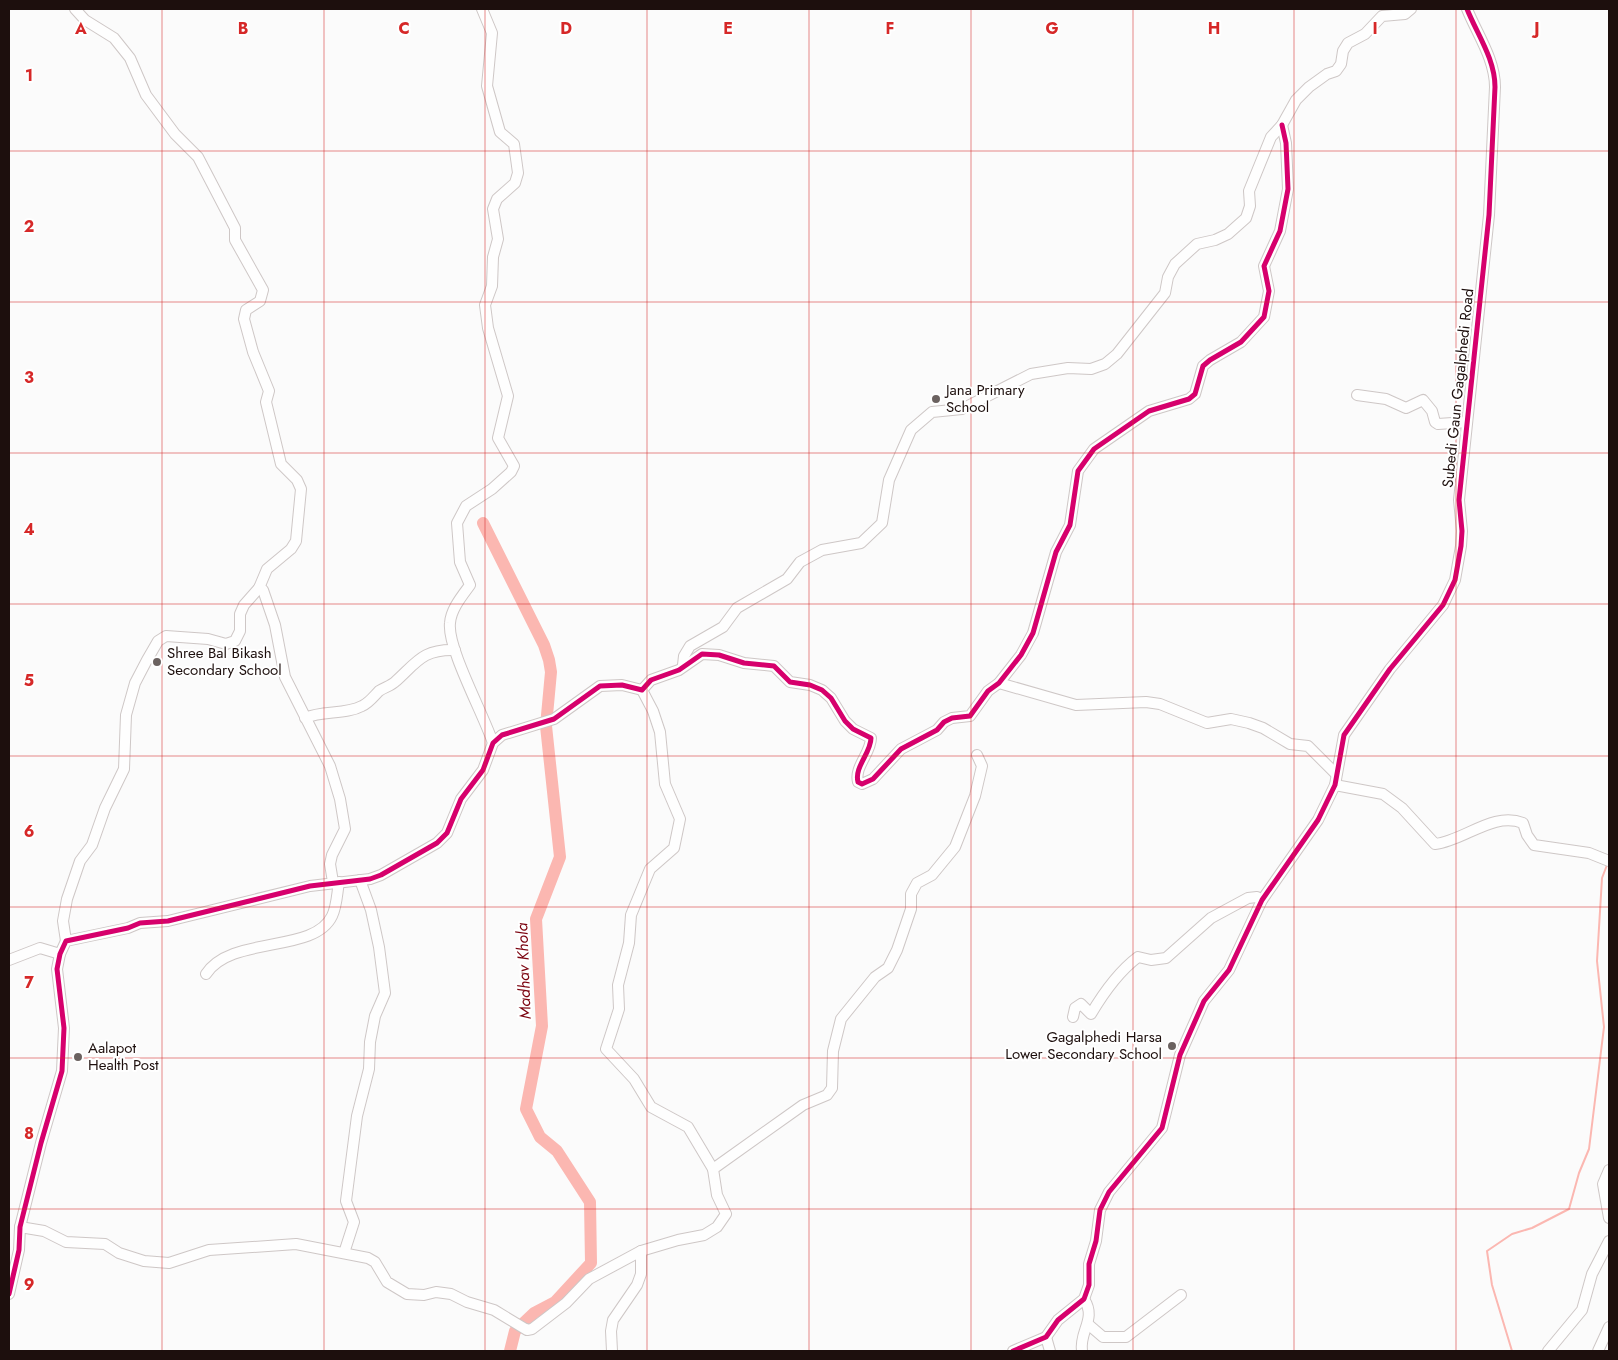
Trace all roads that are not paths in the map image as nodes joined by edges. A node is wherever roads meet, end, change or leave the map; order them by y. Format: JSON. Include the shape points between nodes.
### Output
{"nodes":[{"id":1,"x":76,"y":9,"type":"edge"},
{"id":2,"x":482,"y":9,"type":"edge"},
{"id":3,"x":1411,"y":9,"type":"edge"},
{"id":4,"x":1466,"y":9,"type":"edge"},
{"id":5,"x":1381,"y":12,"type":"edge"},
{"id":6,"x":1282,"y":126,"type":"junction"},
{"id":7,"x":1357,"y":394,"type":"dead end"},
{"id":8,"x":1467,"y":422,"type":"junction"},
{"id":9,"x":259,"y":588,"type":"junction"},
{"id":10,"x":455,"y":650,"type":"junction"},
{"id":11,"x":683,"y":665,"type":"junction"},
{"id":12,"x":999,"y":683,"type":"junction"},
{"id":13,"x":642,"y":690,"type":"junction"},
{"id":14,"x":305,"y":718,"type":"junction"},
{"id":15,"x":493,"y":743,"type":"junction"},
{"id":16,"x":976,"y":755,"type":"dead end"},
{"id":17,"x":1336,"y":779,"type":"junction"},
{"id":18,"x":1609,"y":861,"type":"edge"},
{"id":19,"x":360,"y":880,"type":"junction"},
{"id":20,"x":336,"y":882,"type":"junction"},
{"id":21,"x":1262,"y":900,"type":"junction"},
{"id":22,"x":66,"y":941,"type":"junction"},
{"id":23,"x":60,"y":954,"type":"junction"},
{"id":24,"x":9,"y":960,"type":"edge"},
{"id":25,"x":206,"y":974,"type":"dead end"},
{"id":26,"x":1073,"y":1017,"type":"dead end"},
{"id":27,"x":714,"y":1169,"type":"junction"},
{"id":28,"x":1609,"y":1170,"type":"edge"},
{"id":29,"x":1609,"y":1218,"type":"edge"},
{"id":30,"x":20,"y":1227,"type":"junction"},
{"id":31,"x":1609,"y":1241,"type":"edge"},
{"id":32,"x":641,"y":1251,"type":"junction"},
{"id":33,"x":344,"y":1253,"type":"junction"},
{"id":34,"x":9,"y":1294,"type":"edge"},
{"id":35,"x":1181,"y":1295,"type":"dead end"},
{"id":36,"x":1084,"y":1299,"type":"junction"},
{"id":37,"x":1089,"y":1325,"type":"junction"},
{"id":38,"x":1609,"y":1326,"type":"edge"},
{"id":39,"x":1046,"y":1337,"type":"junction"},
{"id":40,"x":612,"y":1351,"type":"edge"},
{"id":41,"x":1013,"y":1351,"type":"edge"},
{"id":42,"x":1050,"y":1351,"type":"edge"},
{"id":43,"x":1082,"y":1351,"type":"edge"},
{"id":44,"x":1548,"y":1351,"type":"edge"},
{"id":45,"x":1598,"y":1351,"type":"edge"}],
"edges":[{"from":1,"to":9,"type":"street","via":[[85,20],[120,45],[130,58],[146,94],[175,134],[198,157],[235,228],[234,240],[263,290],[260,300],[246,310],[244,319],[269,390],[266,402],[281,464],[301,489],[296,541],[267,569]]},
{"from":2,"to":10,"type":"street","via":[[492,33],[487,86],[500,132],[514,144],[518,174],[515,183],[497,199],[493,209],[498,239],[493,257],[492,286],[485,305],[488,328],[508,396],[498,438],[514,466],[492,489],[466,506],[457,522],[460,562],[470,586],[449,624]]},
{"from":3,"to":5,"type":"street","via":[[1405,14]]},
{"from":4,"to":8,"type":"street","name":"Subedi Gaun Gagalphedi Road","via":[[1495,76],[1489,215]]},
{"from":5,"to":6,"type":"street","via":[[1365,34],[1348,43],[1336,71],[1321,78],[1296,100]]},
{"from":6,"to":11,"type":"street","via":[[1271,137],[1254,176],[1246,218],[1228,234],[1197,244],[1175,264],[1165,292],[1117,354],[1105,364],[1091,369],[1068,368],[1031,374],[962,409],[932,412],[911,430],[889,480],[882,523],[861,544],[822,550],[800,562],[787,579],[737,608],[723,627],[690,646]]},
{"from":6,"to":12,"type":"street","via":[[1288,190],[1280,231],[1264,266],[1269,290],[1264,317],[1241,342],[1203,366],[1195,394],[1189,399],[1149,411],[1087,458],[1078,471],[1070,525],[1056,552],[1033,633]]},
{"from":7,"to":8,"type":"street","via":[[1386,399],[1406,408],[1423,400],[1438,424]]},
{"from":8,"to":17,"type":"street","name":"Subedi Gaun Gagalphedi Road","via":[[1459,500],[1462,531],[1455,580],[1443,605],[1390,669],[1344,735]]},
{"from":9,"to":14,"type":"street","via":[[263,590],[275,625],[285,677]]},
{"from":9,"to":22,"type":"street","via":[[241,609],[240,631],[234,640],[226,644],[208,639],[166,636],[158,641],[147,660],[135,683],[126,715],[124,769],[104,808],[92,845],[80,861],[67,899],[63,921]]},
{"from":10,"to":14,"type":"street","via":[[440,651],[416,660],[395,682],[363,706]]},
{"from":10,"to":15,"type":"street"},
{"from":11,"to":12,"type":"street","via":[[702,654],[719,655],[744,663],[774,666],[790,682],[822,690],[853,729],[871,738],[858,773],[858,782],[862,784],[873,779],[901,749],[952,718],[970,716],[988,691]]},
{"from":11,"to":13,"type":"street","via":[[679,670],[651,680]]},
{"from":12,"to":17,"type":"street","via":[[1076,706],[1146,702],[1160,704],[1207,723],[1231,719],[1249,723],[1290,744],[1308,746]]},
{"from":13,"to":15,"type":"street","via":[[600,686],[554,719],[502,735]]},
{"from":13,"to":27,"type":"street","via":[[660,732],[665,784],[680,819],[674,848],[650,869],[631,916],[629,943],[618,985],[619,1009],[606,1049],[634,1079],[651,1107],[688,1127]]},
{"from":14,"to":20,"type":"street","via":[[330,766],[340,799],[345,829],[332,855]]},
{"from":15,"to":19,"type":"street","via":[[483,770],[461,799],[442,839],[390,870]]},
{"from":16,"to":27,"type":"street","via":[[982,766],[975,796],[955,847],[932,875],[917,882],[911,894],[908,917],[888,968],[875,977],[841,1019],[833,1051],[832,1088],[827,1095],[803,1105]]},
{"from":17,"to":18,"type":"street","via":[[1383,794],[1402,808],[1436,844],[1480,826],[1515,820],[1523,824],[1534,845],[1589,854]]},
{"from":17,"to":21,"type":"street","name":"Subedi Gaun Gagalphedi Road","via":[[1318,820]]},
{"from":19,"to":20,"type":"street"},
{"from":19,"to":33,"type":"street","via":[[371,910],[385,993],[370,1042],[369,1070],[357,1116],[346,1201],[354,1222]]},
{"from":20,"to":22,"type":"street"},
{"from":20,"to":25,"type":"street","via":[[332,917],[315,934],[244,950],[217,963]]},
{"from":21,"to":26,"type":"street","via":[[1248,898],[1211,918],[1166,958],[1138,957],[1105,991],[1092,1014],[1082,1004],[1075,1008]]},
{"from":21,"to":36,"type":"street","name":"Subedi Gaun Gagalphedi Road","via":[[1229,970],[1204,1001],[1180,1055],[1162,1128],[1109,1192],[1100,1210]]},
{"from":22,"to":23,"type":"street"},
{"from":23,"to":24,"type":"street","via":[[40,948]]},
{"from":23,"to":30,"type":"street","via":[[57,969],[64,1028],[62,1071]]},
{"from":27,"to":32,"type":"street","via":[[717,1195],[726,1214],[724,1219],[704,1235]]},
{"from":28,"to":29,"type":"street","via":[[1602,1184]]},
{"from":30,"to":33,"type":"street","via":[[44,1231],[66,1242],[105,1244],[118,1253],[144,1261],[169,1263],[209,1250],[296,1244]]},
{"from":30,"to":34,"type":"street","via":[[19,1250]]},
{"from":31,"to":44,"type":"street","via":[[1592,1274],[1582,1310]]},
{"from":32,"to":33,"type":"street","via":[[589,1279],[566,1303],[527,1330],[494,1310],[451,1294],[407,1294],[387,1282],[375,1262]]},
{"from":32,"to":40,"type":"street","via":[[637,1284],[613,1320]]},
{"from":35,"to":37,"type":"street","via":[[1126,1337],[1103,1336]]},
{"from":36,"to":37,"type":"street","via":[[1090,1313]]},
{"from":36,"to":39,"type":"street","via":[[1058,1320]]},
{"from":37,"to":43,"type":"street","via":[[1082,1339]]},
{"from":38,"to":45,"type":"street"},
{"from":39,"to":41,"type":"street"},
{"from":39,"to":42,"type":"street"}]}
